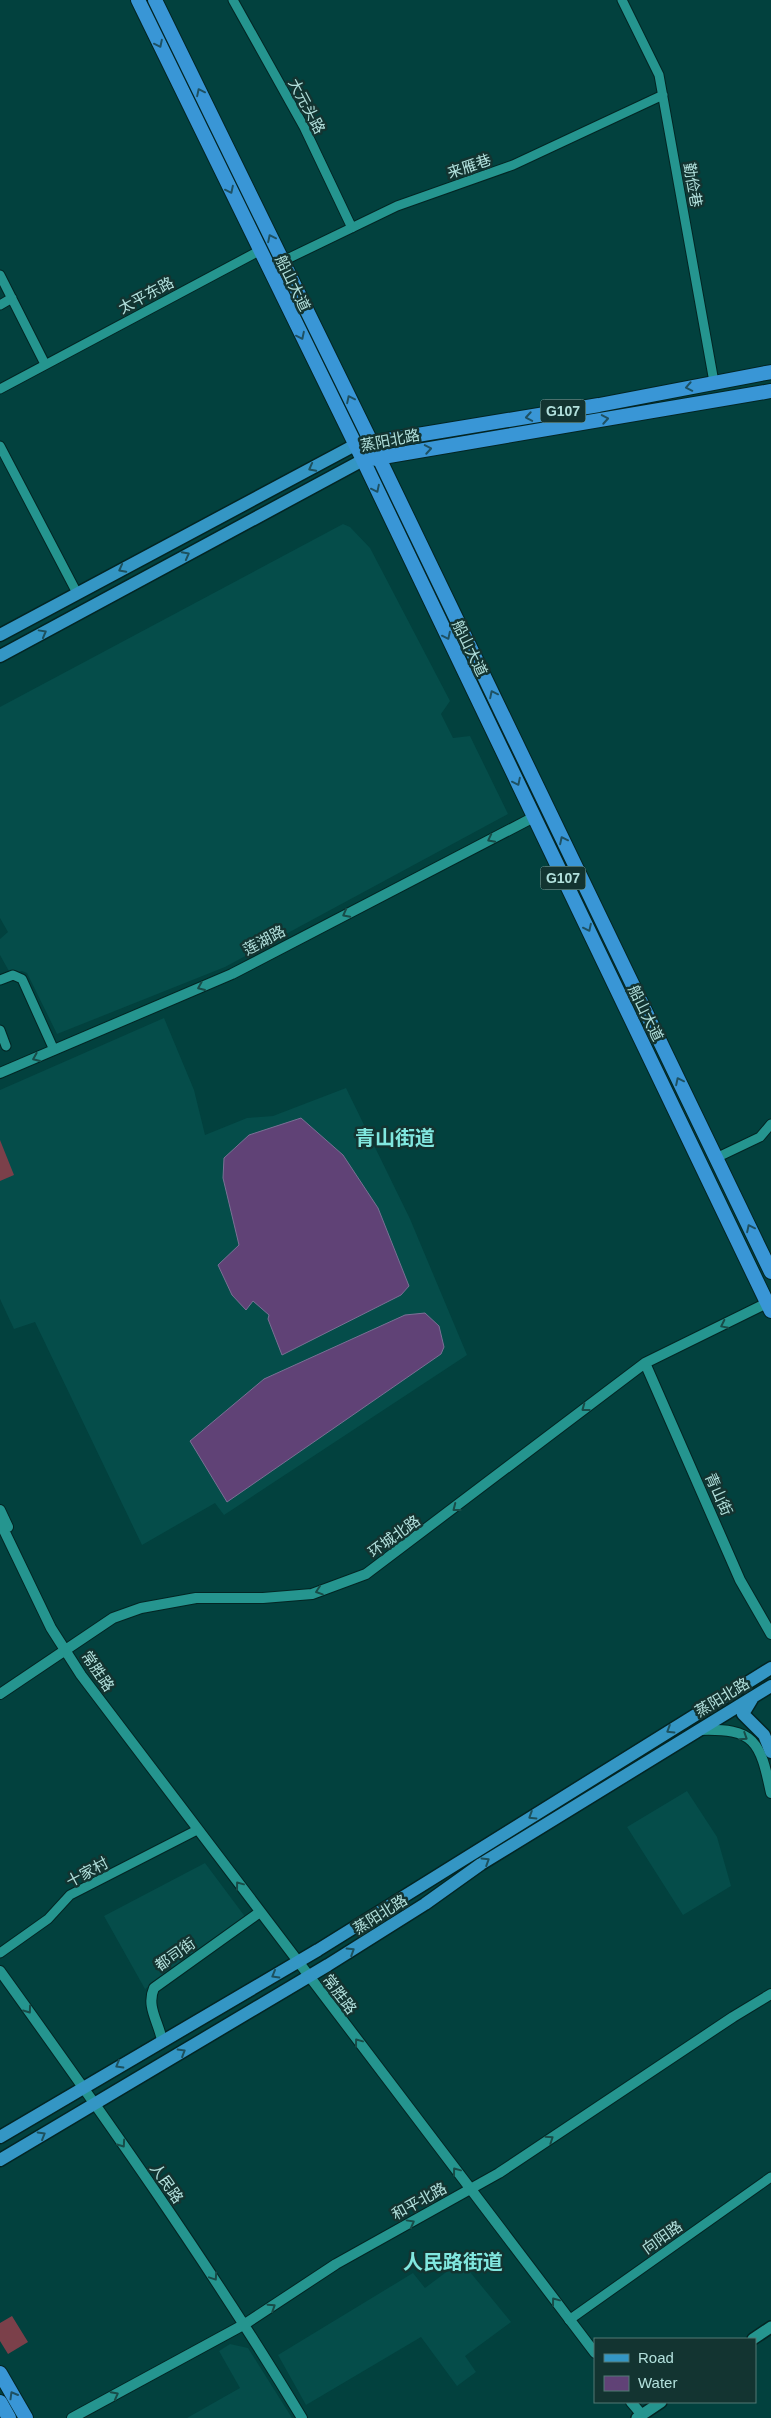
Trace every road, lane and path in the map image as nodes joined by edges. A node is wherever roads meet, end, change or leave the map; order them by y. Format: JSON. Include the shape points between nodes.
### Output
{"nodes":[{"id":1,"x":138,"y":0,"type":"edge"},
{"id":2,"x":155,"y":0,"type":"edge"},
{"id":3,"x":233,"y":0,"type":"edge"},
{"id":4,"x":622,"y":0,"type":"edge"},
{"id":5,"x":663,"y":95,"type":"junction"},
{"id":6,"x":352,"y":228,"type":"junction"},
{"id":7,"x":259,"y":251,"type":"junction"},
{"id":8,"x":283,"y":261,"type":"junction"},
{"id":9,"x":0,"y":275,"type":"edge"},
{"id":10,"x":12,"y":298,"type":"junction"},
{"id":11,"x":0,"y":304,"type":"edge"},
{"id":12,"x":45,"y":364,"type":"junction"},
{"id":13,"x":771,"y":372,"type":"edge"},
{"id":14,"x":714,"y":382,"type":"junction"},
{"id":15,"x":0,"y":389,"type":"edge"},
{"id":16,"x":771,"y":391,"type":"edge"},
{"id":17,"x":372,"y":443,"type":"junction"},
{"id":18,"x":355,"y":445,"type":"junction"},
{"id":19,"x":0,"y":446,"type":"edge"},
{"id":20,"x":379,"y":458,"type":"junction"},
{"id":21,"x":363,"y":460,"type":"junction"},
{"id":22,"x":77,"y":593,"type":"junction"},
{"id":23,"x":0,"y":635,"type":"edge"},
{"id":24,"x":0,"y":656,"type":"edge"},
{"id":25,"x":534,"y":817,"type":"junction"},
{"id":26,"x":0,"y":980,"type":"edge"},
{"id":27,"x":0,"y":1030,"type":"edge"},
{"id":28,"x":6,"y":1046,"type":"dead end"},
{"id":29,"x":54,"y":1050,"type":"junction"},
{"id":30,"x":0,"y":1073,"type":"edge"},
{"id":31,"x":771,"y":1124,"type":"edge"},
{"id":32,"x":716,"y":1158,"type":"junction"},
{"id":33,"x":771,"y":1272,"type":"edge"},
{"id":34,"x":769,"y":1307,"type":"edge"},
{"id":35,"x":645,"y":1363,"type":"junction"},
{"id":36,"x":0,"y":1510,"type":"edge"},
{"id":37,"x":0,"y":1522,"type":"edge"},
{"id":38,"x":771,"y":1634,"type":"edge"},
{"id":39,"x":66,"y":1650,"type":"junction"},
{"id":40,"x":771,"y":1668,"type":"edge"},
{"id":41,"x":771,"y":1686,"type":"edge"},
{"id":42,"x":0,"y":1694,"type":"edge"},
{"id":43,"x":754,"y":1696,"type":"junction"},
{"id":44,"x":698,"y":1730,"type":"junction"},
{"id":45,"x":771,"y":1752,"type":"edge"},
{"id":46,"x":771,"y":1793,"type":"edge"},
{"id":47,"x":197,"y":1830,"type":"junction"},
{"id":48,"x":260,"y":1912,"type":"junction"},
{"id":49,"x":0,"y":1953,"type":"edge"},
{"id":50,"x":297,"y":1962,"type":"junction"},
{"id":51,"x":0,"y":1971,"type":"edge"},
{"id":52,"x":308,"y":1977,"type":"junction"},
{"id":53,"x":771,"y":1994,"type":"edge"},
{"id":54,"x":162,"y":2040,"type":"junction"},
{"id":55,"x":83,"y":2086,"type":"junction"},
{"id":56,"x":95,"y":2104,"type":"junction"},
{"id":57,"x":0,"y":2136,"type":"edge"},
{"id":58,"x":0,"y":2160,"type":"edge"},
{"id":59,"x":771,"y":2177,"type":"edge"},
{"id":60,"x":470,"y":2190,"type":"junction"},
{"id":61,"x":569,"y":2320,"type":"junction"},
{"id":62,"x":245,"y":2324,"type":"junction"},
{"id":63,"x":771,"y":2327,"type":"edge"},
{"id":64,"x":754,"y":2338,"type":"edge"},
{"id":65,"x":594,"y":2352,"type":"edge"},
{"id":66,"x":0,"y":2373,"type":"edge"},
{"id":67,"x":0,"y":2402,"type":"edge"},
{"id":68,"x":632,"y":2403,"type":"edge"},
{"id":69,"x":660,"y":2403,"type":"edge"},
{"id":70,"x":639,"y":2417,"type":"edge"},
{"id":71,"x":10,"y":2418,"type":"edge"},
{"id":72,"x":26,"y":2418,"type":"edge"},
{"id":73,"x":72,"y":2418,"type":"edge"},
{"id":74,"x":302,"y":2418,"type":"edge"}],
"edges":[{"from":1,"to":7,"type":"highway","name":"船山大道","one_way":true},
{"from":8,"to":2,"type":"highway","name":"船山大道","one_way":true},
{"from":3,"to":6,"type":"street","name":"大元头路","via":[[304,127]]},
{"from":4,"to":5,"type":"street","name":"勤俭巷","via":[[659,75]]},
{"from":5,"to":6,"type":"street","name":"来雁巷","via":[[513,166],[396,206]]},
{"from":5,"to":14,"type":"street","name":"勤俭巷"},
{"from":6,"to":8,"type":"street","name":"来雁巷"},
{"from":7,"to":12,"type":"street","name":"太平东路"},
{"from":7,"to":18,"type":"highway","name":"船山大道","one_way":true},
{"from":17,"to":8,"type":"highway","name":"船山大道","one_way":true},
{"from":9,"to":10,"type":"street"},
{"from":10,"to":11,"type":"street"},
{"from":10,"to":12,"type":"street"},
{"from":12,"to":15,"type":"street","name":"太平东路"},
{"from":13,"to":14,"type":"highway","name":"蒸阳北路","number":"G107"},
{"from":14,"to":17,"type":"highway","name":"蒸阳北路","number":"G107","one_way":true},
{"from":20,"to":16,"type":"highway","name":"蒸阳北路","number":"G107","one_way":true},
{"from":17,"to":18,"type":"highway","name":"蒸阳北路","number":"G107"},
{"from":17,"to":20,"type":"highway","name":"船山大道","number":"G107"},
{"from":18,"to":21,"type":"highway","name":"船山大道","number":"G107"},
{"from":18,"to":22,"type":"main road","name":"蒸阳北路","one_way":true},
{"from":19,"to":22,"type":"street"},
{"from":20,"to":21,"type":"highway","name":"蒸阳北路","number":"G107"},
{"from":32,"to":20,"type":"highway","name":"船山大道","number":"G107","one_way":true},
{"from":24,"to":21,"type":"main road","name":"蒸阳北路","one_way":true},
{"from":21,"to":25,"type":"highway","name":"船山大道","number":"G107","one_way":true},
{"from":22,"to":23,"type":"main road","name":"蒸阳北路"},
{"from":25,"to":29,"type":"street","name":"莲湖路","one_way":true,"via":[[232,974]]},
{"from":25,"to":34,"type":"highway","name":"船山大道","number":"G107","one_way":true},
{"from":26,"to":29,"type":"street","via":[[13,975],[22,978]]},
{"from":27,"to":28,"type":"street"},
{"from":29,"to":30,"type":"street","name":"莲湖路","one_way":true},
{"from":31,"to":32,"type":"street","via":[[760,1137]]},
{"from":33,"to":32,"type":"highway","name":"船山大道","number":"G107","one_way":true},
{"from":34,"to":35,"type":"street","name":"环城北路","one_way":true},
{"from":35,"to":38,"type":"street","name":"青山街","via":[[740,1580]]},
{"from":35,"to":39,"type":"street","name":"环城北路","one_way":true,"via":[[366,1574],[312,1594],[196,1598],[141,1608],[113,1618]]},
{"from":36,"to":39,"type":"street","name":"常胜路"},
{"from":37,"to":39,"type":"street","name":"常胜路","via":[[51,1628]]},
{"from":39,"to":42,"type":"street","name":"环城北路"},
{"from":39,"to":47,"type":"street","name":"常胜路","via":[[81,1675]]},
{"from":40,"to":50,"type":"main road","name":"蒸阳北路","one_way":true},
{"from":41,"to":43,"type":"main road","name":"蒸阳北路"},
{"from":43,"to":44,"type":"main road","name":"蒸阳北路"},
{"from":43,"to":45,"type":"main road","via":[[744,1714],[764,1735]]},
{"from":44,"to":46,"type":"street","one_way":true,"via":[[726,1729],[744,1735],[759,1749]]},
{"from":52,"to":44,"type":"main road","name":"蒸阳北路","one_way":true,"via":[[425,1904],[481,1864]]},
{"from":48,"to":47,"type":"street","name":"常胜路","one_way":true},
{"from":47,"to":49,"type":"street","name":"十家村","via":[[70,1895],[48,1919]]},
{"from":48,"to":50,"type":"street","name":"常胜路"},
{"from":48,"to":54,"type":"street","name":"都司街","via":[[154,1988],[150,1998],[151,2009]]},
{"from":50,"to":52,"type":"street","name":"常胜路"},
{"from":50,"to":54,"type":"main road","name":"蒸阳北路","one_way":true},
{"from":51,"to":55,"type":"street","name":"人民路","one_way":true},
{"from":56,"to":52,"type":"main road","name":"蒸阳北路","one_way":true},
{"from":60,"to":52,"type":"street","name":"常胜路","one_way":true},
{"from":60,"to":53,"type":"street","name":"和平北路","one_way":true},
{"from":54,"to":55,"type":"main road","name":"蒸阳北路","one_way":true},
{"from":55,"to":56,"type":"street","name":"人民路"},
{"from":55,"to":57,"type":"main road","name":"蒸阳北路"},
{"from":58,"to":56,"type":"main road","name":"蒸阳北路","one_way":true},
{"from":56,"to":62,"type":"street","name":"人民路","one_way":true},
{"from":59,"to":61,"type":"street","name":"向阳路"},
{"from":61,"to":60,"type":"street","name":"常胜路","one_way":true},
{"from":62,"to":60,"type":"street","name":"和平北路","one_way":true,"via":[[336,2264]]},
{"from":61,"to":65,"type":"street","name":"常胜路"},
{"from":73,"to":62,"type":"street","name":"和平北路","one_way":true},
{"from":62,"to":74,"type":"street","name":"人民路"},
{"from":63,"to":64,"type":"main road"},
{"from":72,"to":66,"type":"highway","one_way":true},
{"from":67,"to":71,"type":"highway"},
{"from":68,"to":70,"type":"street"},
{"from":69,"to":70,"type":"main road"}]}
